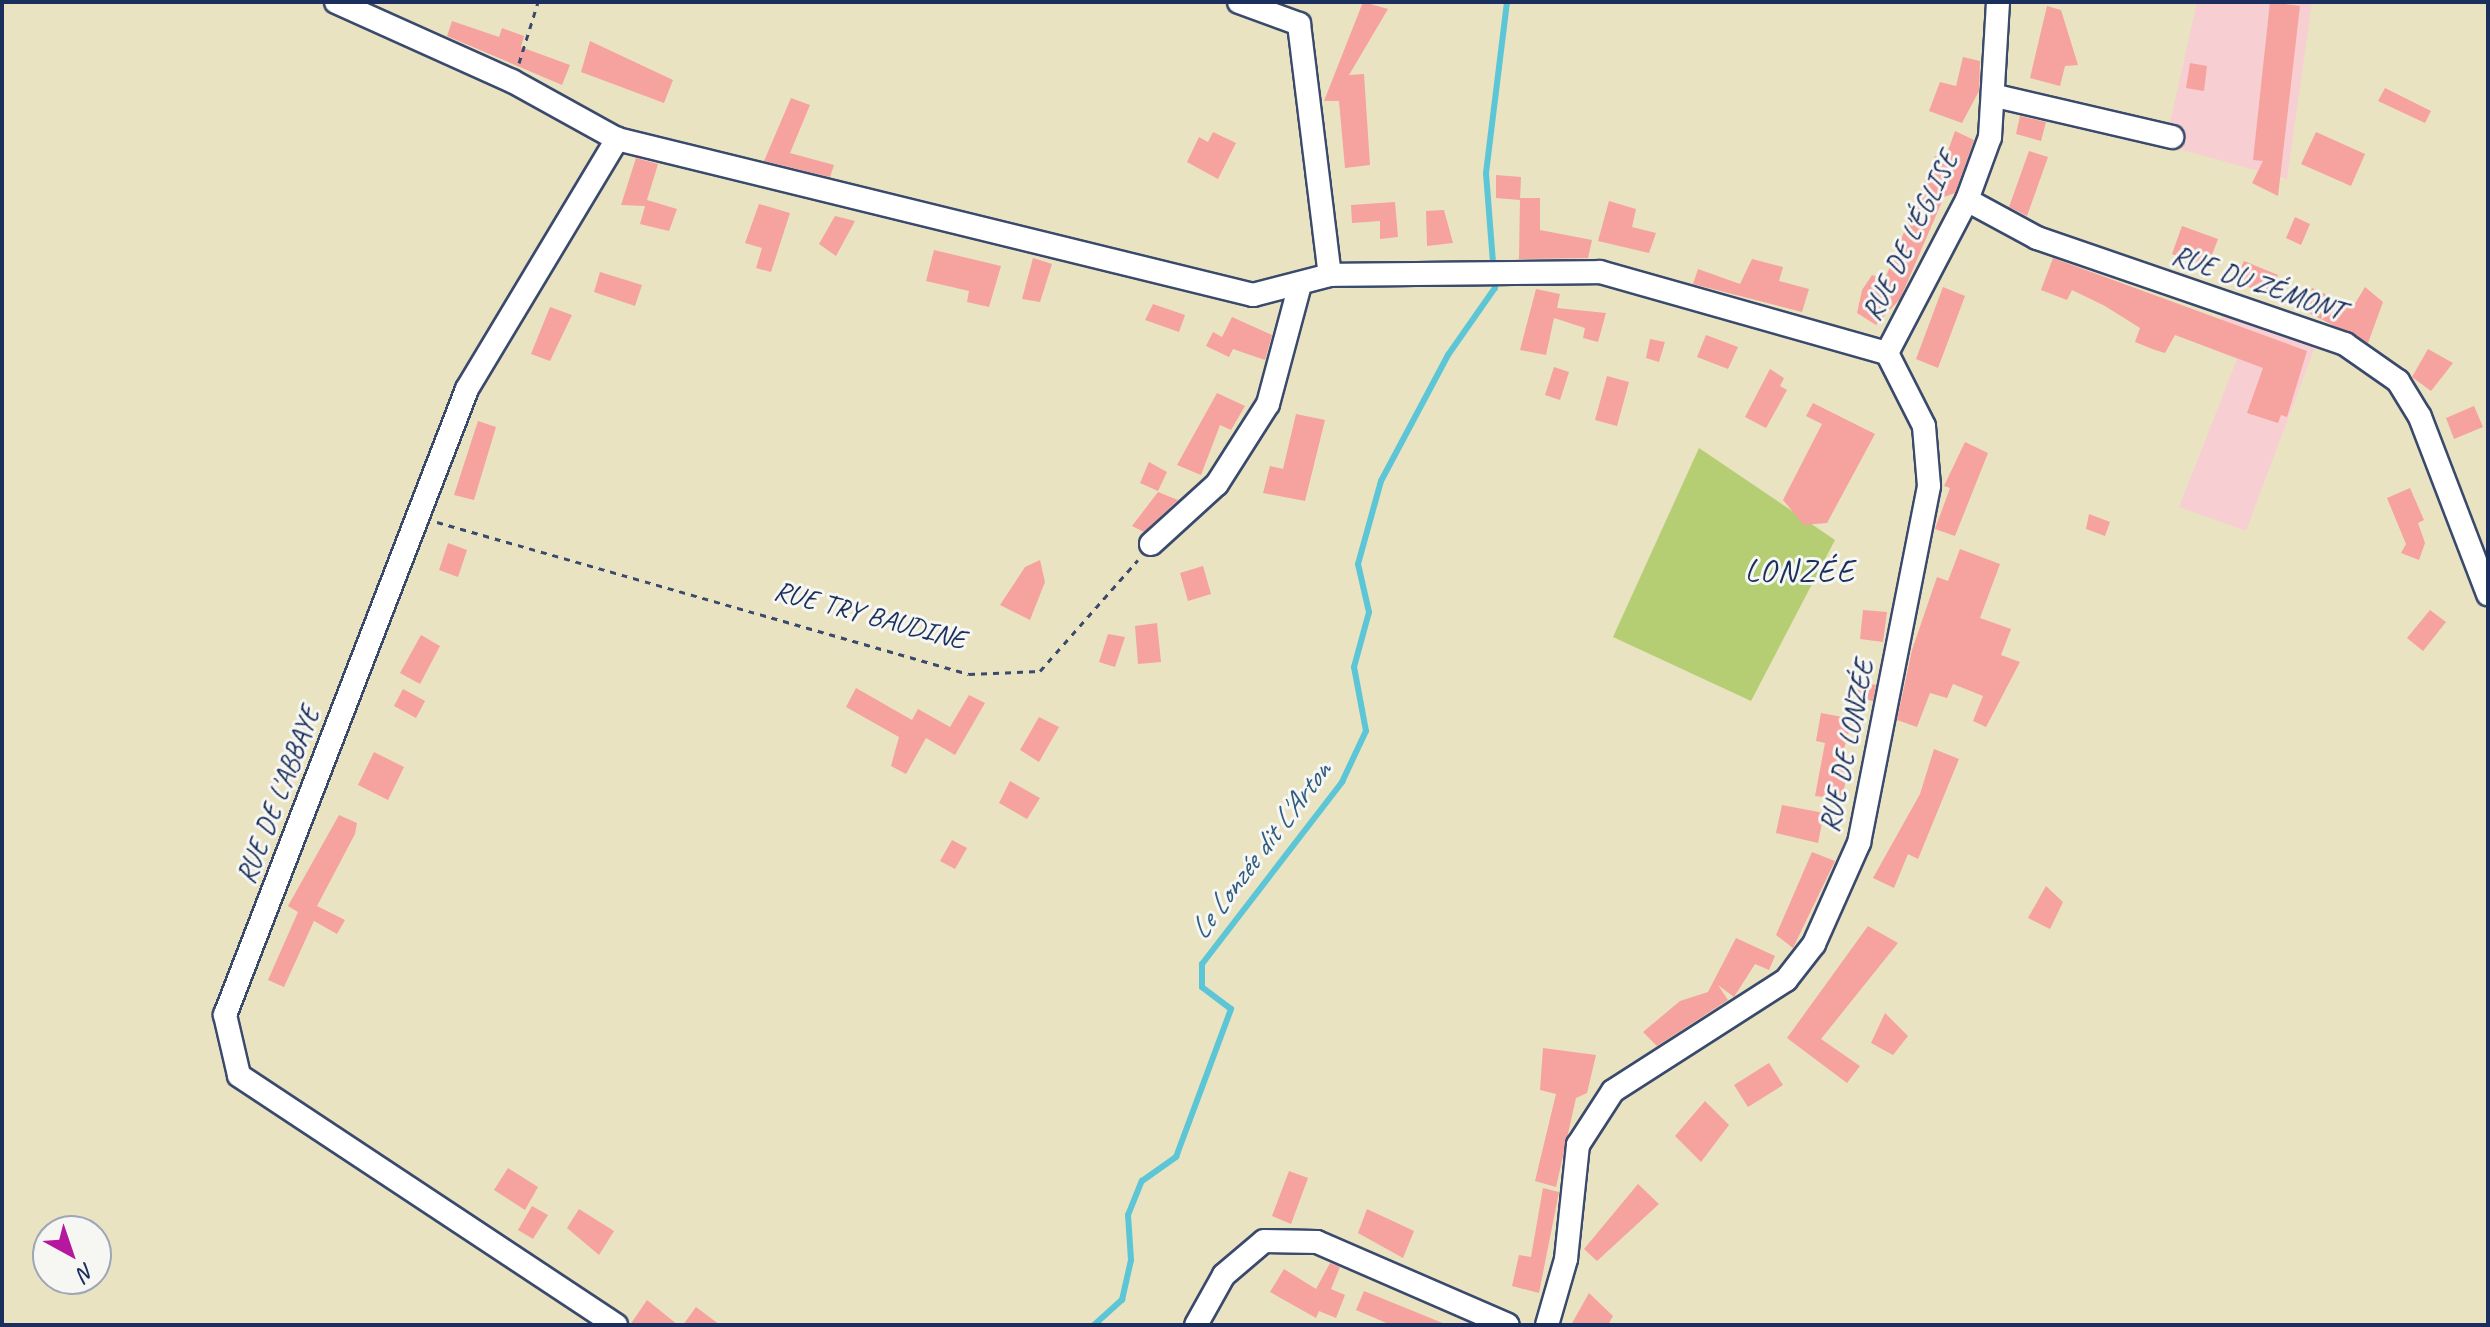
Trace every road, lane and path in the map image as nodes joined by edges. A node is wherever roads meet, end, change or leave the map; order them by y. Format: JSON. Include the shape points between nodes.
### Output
{"nodes":[{"id":1,"x":336,"y":2,"type":"edge"},
{"id":2,"x":538,"y":2,"type":"edge"},
{"id":3,"x":1239,"y":2,"type":"edge"},
{"id":4,"x":1998,"y":2,"type":"edge"},
{"id":5,"x":512,"y":81,"type":"junction"},
{"id":6,"x":1996,"y":96,"type":"junction"},
{"id":7,"x":2172,"y":137,"type":"dead end"},
{"id":8,"x":617,"y":139,"type":"junction"},
{"id":9,"x":1967,"y":200,"type":"junction"},
{"id":10,"x":1330,"y":275,"type":"junction"},
{"id":11,"x":1299,"y":288,"type":"junction"},
{"id":12,"x":1887,"y":353,"type":"junction"},
{"id":13,"x":418,"y":517,"type":"junction"},
{"id":14,"x":1151,"y":544,"type":"joint"},
{"id":15,"x":2488,"y":594,"type":"edge"},
{"id":16,"x":616,"y":1325,"type":"edge"},
{"id":17,"x":1196,"y":1325,"type":"edge"},
{"id":18,"x":1508,"y":1325,"type":"edge"},
{"id":19,"x":1547,"y":1325,"type":"edge"}],
"edges":[{"from":1,"to":5,"type":"street"},
{"from":2,"to":5,"type":"path"},
{"from":3,"to":10,"type":"street","via":[[1299,24]]},
{"from":4,"to":6,"type":"street","name":"RUE DE L'ÉGLISE"},
{"from":5,"to":8,"type":"street"},
{"from":6,"to":7,"type":"street"},
{"from":6,"to":9,"type":"street","name":"RUE DE L'ÉGLISE"},
{"from":8,"to":11,"type":"street","via":[[1253,295]]},
{"from":8,"to":13,"type":"street","name":"RUE DE L'ABBAYE","via":[[467,389]]},
{"from":9,"to":12,"type":"street","name":"RUE DE L'ÉGLISE"},
{"from":9,"to":15,"type":"street","name":"RUE DU ZÉMONT","via":[[2037,238],[2345,344],[2398,381],[2420,417]]},
{"from":10,"to":11,"type":"street"},
{"from":10,"to":12,"type":"street","via":[[1482,269],[1600,272]]},
{"from":11,"to":14,"type":"street","via":[[1268,404],[1217,484]]},
{"from":12,"to":19,"type":"street","name":"RUE DE LONZÉE","via":[[1924,426],[1929,486],[1859,843],[1814,944],[1786,980],[1613,1091],[1578,1145],[1566,1259]]},
{"from":13,"to":14,"type":"path","name":"RUE TRY BAUDINE","via":[[969,674],[1040,671]]},
{"from":13,"to":16,"type":"street","name":"RUE DE L'ABBAYE","via":[[225,1015],[239,1075]]},
{"from":17,"to":18,"type":"street","via":[[1224,1275],[1264,1241],[1317,1242]]}]}
